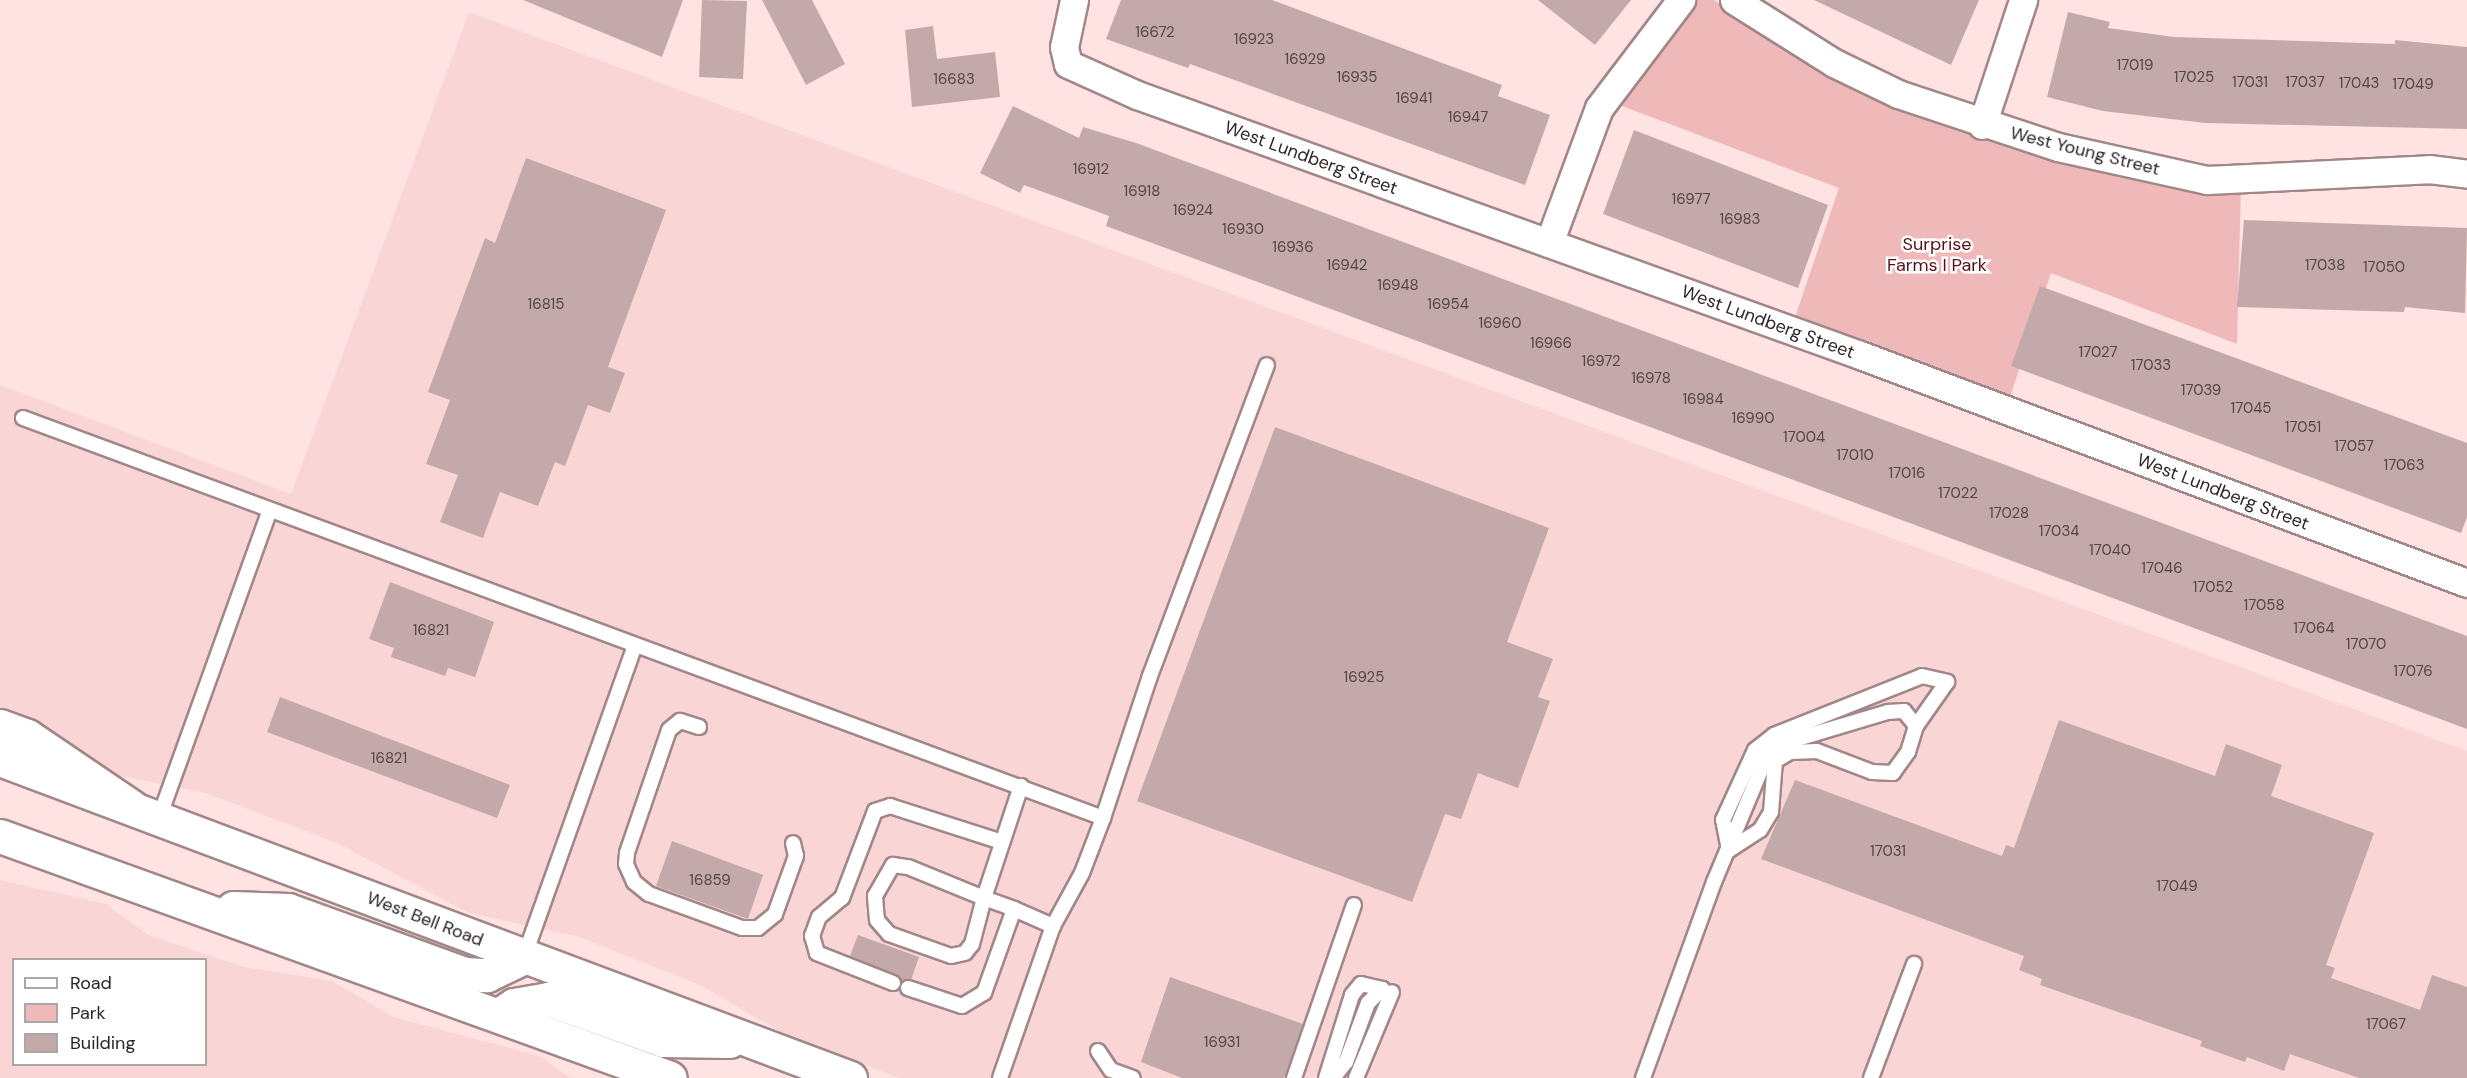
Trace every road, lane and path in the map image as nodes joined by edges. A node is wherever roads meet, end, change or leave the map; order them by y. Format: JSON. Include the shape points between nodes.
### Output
{"nodes":[{"id":1,"x":1074,"y":0,"type":"edge"},
{"id":2,"x":1681,"y":0,"type":"edge"},
{"id":3,"x":1734,"y":0,"type":"edge"},
{"id":4,"x":2023,"y":0,"type":"edge"},
{"id":5,"x":1982,"y":125,"type":"junction"},
{"id":6,"x":2467,"y":174,"type":"edge"},
{"id":7,"x":1549,"y":243,"type":"junction"},
{"id":8,"x":1267,"y":365,"type":"dead end"},
{"id":9,"x":23,"y":418,"type":"dead end"},
{"id":10,"x":269,"y":512,"type":"junction"},
{"id":11,"x":2467,"y":583,"type":"edge"},
{"id":12,"x":635,"y":646,"type":"junction"},
{"id":13,"x":0,"y":726,"type":"edge"},
{"id":14,"x":1916,"y":726,"type":"junction"},
{"id":15,"x":699,"y":727,"type":"dead end"},
{"id":16,"x":0,"y":759,"type":"edge"},
{"id":17,"x":1021,"y":786,"type":"junction"},
{"id":18,"x":145,"y":813,"type":"junction"},
{"id":19,"x":1103,"y":818,"type":"junction"},
{"id":20,"x":0,"y":836,"type":"edge"},
{"id":21,"x":1002,"y":842,"type":"junction"},
{"id":22,"x":793,"y":843,"type":"dead end"},
{"id":23,"x":1729,"y":850,"type":"junction"},
{"id":24,"x":984,"y":898,"type":"junction"},
{"id":25,"x":1354,"y":905,"type":"dead end"},
{"id":26,"x":198,"y":907,"type":"junction"},
{"id":27,"x":1014,"y":909,"type":"junction"},
{"id":28,"x":1053,"y":926,"type":"junction"},
{"id":29,"x":524,"y":957,"type":"junction"},
{"id":30,"x":1914,"y":964,"type":"dead end"},
{"id":31,"x":893,"y":983,"type":"dead end"},
{"id":32,"x":908,"y":988,"type":"dead end"},
{"id":33,"x":1387,"y":991,"type":"junction"},
{"id":34,"x":500,"y":1015,"type":"junction"},
{"id":35,"x":752,"y":1041,"type":"junction"},
{"id":36,"x":1098,"y":1051,"type":"dead end"},
{"id":37,"x":670,"y":1078,"type":"edge"},
{"id":38,"x":850,"y":1078,"type":"edge"},
{"id":39,"x":1000,"y":1078,"type":"edge"},
{"id":40,"x":1133,"y":1078,"type":"edge"},
{"id":41,"x":1294,"y":1078,"type":"edge"},
{"id":42,"x":1326,"y":1078,"type":"edge"},
{"id":43,"x":1333,"y":1078,"type":"edge"},
{"id":44,"x":1356,"y":1078,"type":"edge"},
{"id":45,"x":1643,"y":1078,"type":"edge"},
{"id":46,"x":1871,"y":1078,"type":"edge"}],
"edges":[{"from":1,"to":7,"type":"street","name":"West Lundberg Street","via":[[1064,47],[1068,64],[1137,95]]},
{"from":2,"to":7,"type":"street","via":[[1599,108]]},
{"from":3,"to":5,"type":"street","name":"West Young Street","via":[[1834,63],[1898,94]]},
{"from":4,"to":5,"type":"street"},
{"from":5,"to":6,"type":"street","name":"West Young Street","via":[[2207,180],[2429,169]]},
{"from":7,"to":11,"type":"street","name":"West Lundberg Street"},
{"from":8,"to":19,"type":"lane","via":[[1150,676]]},
{"from":9,"to":10,"type":"lane"},
{"from":10,"to":12,"type":"lane"},
{"from":10,"to":18,"type":"lane"},
{"from":12,"to":17,"type":"lane"},
{"from":12,"to":29,"type":"lane"},
{"from":13,"to":18,"type":"main road","via":[[27,736]]},
{"from":14,"to":23,"type":"lane","via":[[1905,711],[1888,712],[1777,745],[1767,755]]},
{"from":14,"to":23,"type":"lane","via":[[1893,773],[1872,772],[1817,751],[1790,752],[1774,761],[1771,812],[1760,831]]},
{"from":14,"to":23,"type":"lane","via":[[1947,682],[1922,676],[1774,735],[1755,750],[1723,820]]},
{"from":15,"to":22,"type":"lane","via":[[680,722],[669,730],[627,853],[626,864],[634,882],[649,894],[742,927],[758,928],[775,914],[796,856]]},
{"from":16,"to":18,"type":"main road","name":"West Bell Road"},
{"from":17,"to":19,"type":"lane"},
{"from":17,"to":21,"type":"lane"},
{"from":18,"to":29,"type":"main road","name":"West Bell Road"},
{"from":19,"to":28,"type":"lane","via":[[1082,873]]},
{"from":20,"to":26,"type":"main road"},
{"from":21,"to":24,"type":"lane"},
{"from":21,"to":31,"type":"lane","via":[[890,806],[876,811],[842,898],[819,917],[812,936],[818,953]]},
{"from":23,"to":45,"type":"lane"},
{"from":24,"to":24,"type":"lane","via":[[972,944],[965,953],[951,956],[889,934],[877,920],[875,896],[893,865],[908,867]]},
{"from":24,"to":27,"type":"lane"},
{"from":25,"to":41,"type":"lane"},
{"from":26,"to":29,"type":"main road","via":[[288,910],[465,974],[487,975]]},
{"from":26,"to":34,"type":"main road"},
{"from":27,"to":28,"type":"lane"},
{"from":27,"to":32,"type":"lane","via":[[984,993],[962,1006]]},
{"from":28,"to":39,"type":"lane"},
{"from":29,"to":35,"type":"main road","name":"West Bell Road"},
{"from":30,"to":46,"type":"lane"},
{"from":33,"to":42,"type":"lane","via":[[1361,984],[1352,995]]},
{"from":33,"to":43,"type":"lane","via":[[1368,1003],[1346,1062]]},
{"from":33,"to":44,"type":"lane"},
{"from":34,"to":35,"type":"main road","via":[[521,1002],[548,999],[663,1041]]},
{"from":34,"to":37,"type":"main road"},
{"from":35,"to":38,"type":"main road","name":"West Bell Road"},
{"from":36,"to":40,"type":"lane","via":[[1111,1070]]}]}
